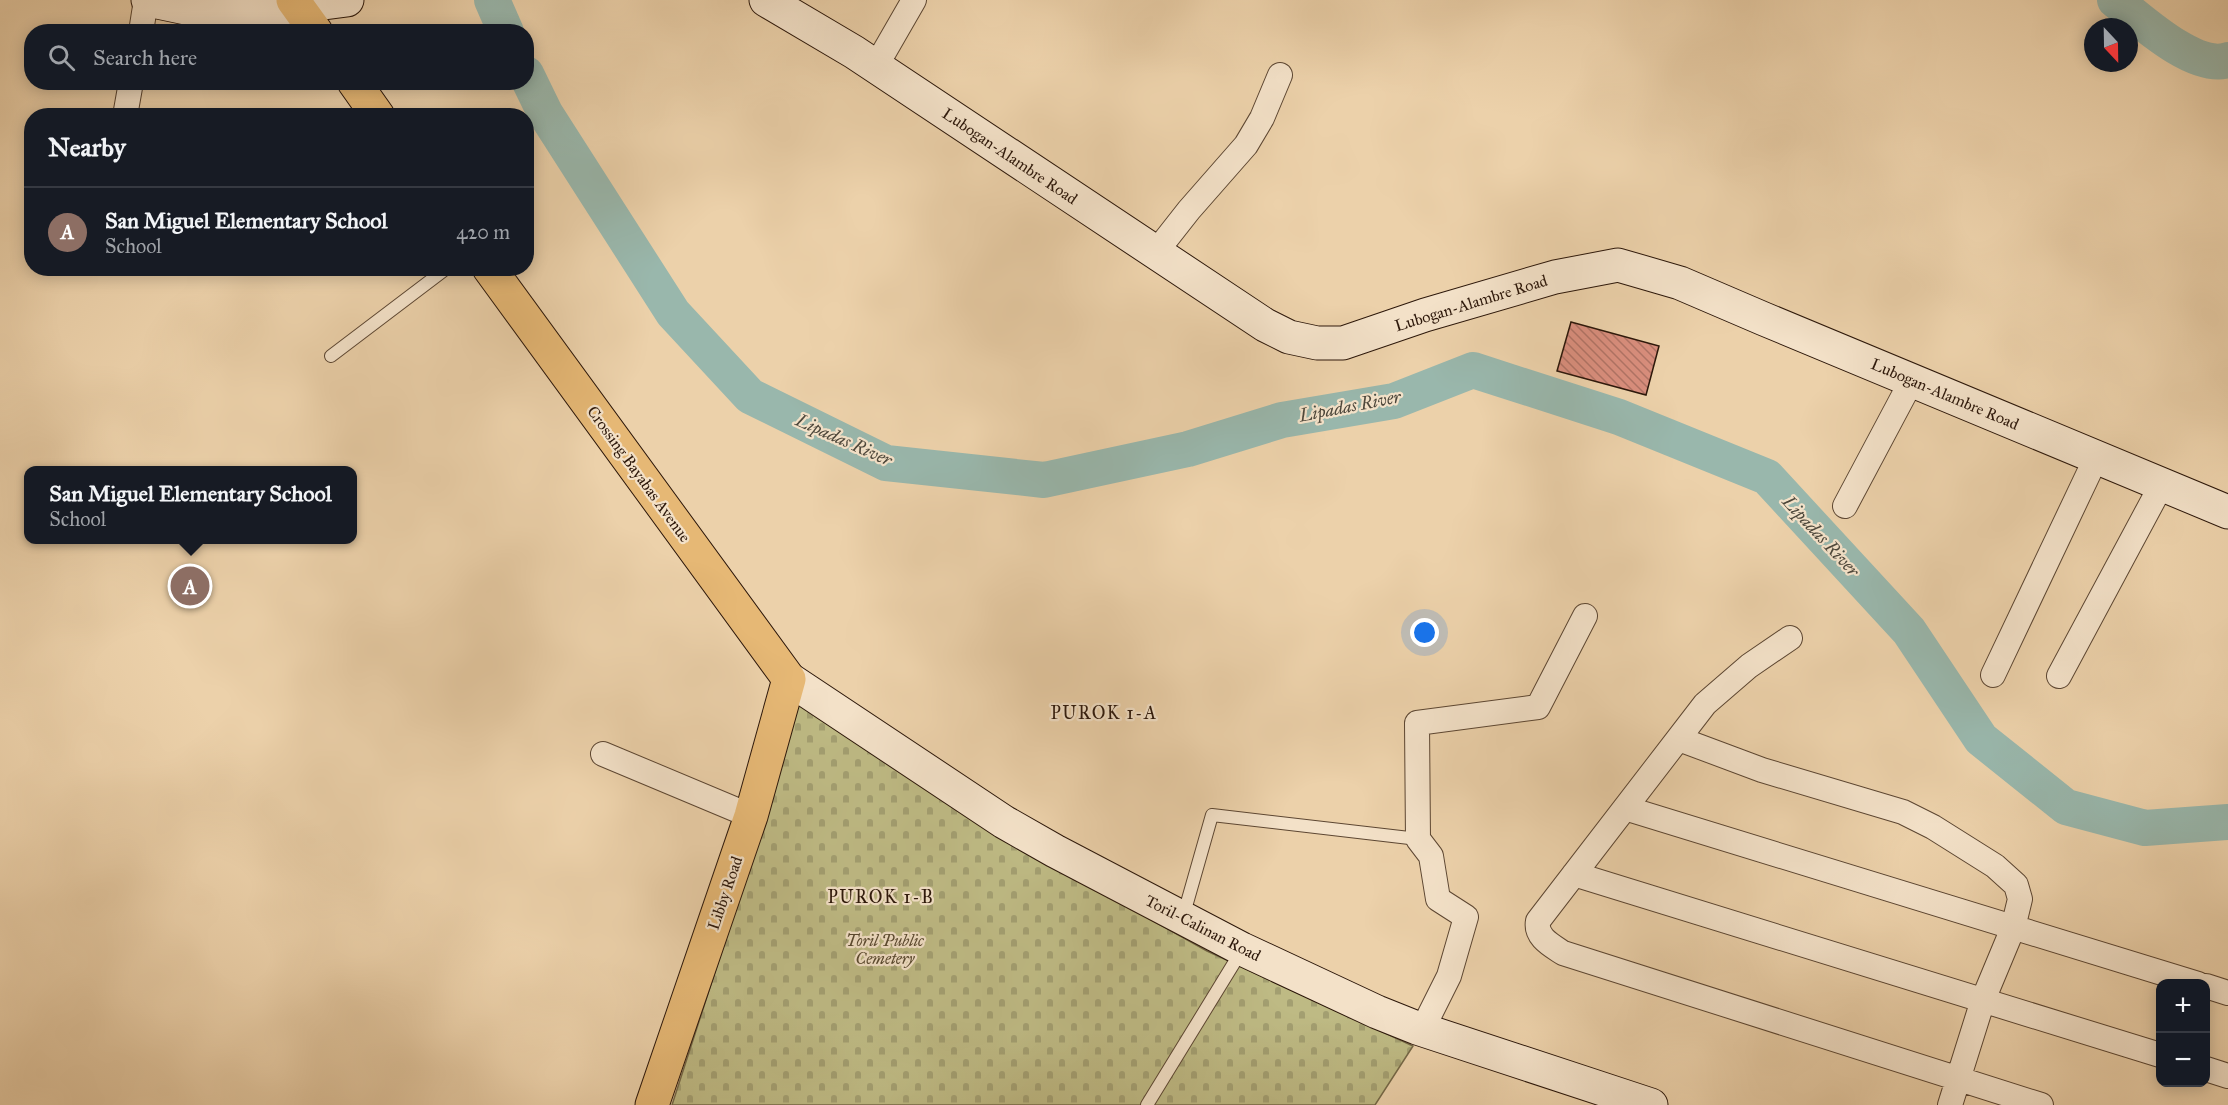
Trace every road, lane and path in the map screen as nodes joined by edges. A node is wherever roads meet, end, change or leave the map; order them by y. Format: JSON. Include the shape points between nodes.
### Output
{"nodes":[{"id":1,"x":347,"y":0,"type":"edge"},
{"id":2,"x":766,"y":0,"type":"edge"},
{"id":3,"x":914,"y":0,"type":"edge"},
{"id":4,"x":156,"y":1,"type":"edge"},
{"id":5,"x":303,"y":13,"type":"edge"},
{"id":6,"x":145,"y":24,"type":"edge"},
{"id":7,"x":876,"y":66,"type":"junction"},
{"id":8,"x":1280,"y":75,"type":"dead end"},
{"id":9,"x":130,"y":90,"type":"edge"},
{"id":10,"x":360,"y":90,"type":"edge"},
{"id":11,"x":126,"y":108,"type":"edge"},
{"id":12,"x":372,"y":108,"type":"edge"},
{"id":13,"x":1156,"y":252,"type":"junction"},
{"id":14,"x":437,"y":276,"type":"edge"},
{"id":15,"x":495,"y":276,"type":"edge"},
{"id":16,"x":332,"y":356,"type":"dead end"},
{"id":17,"x":1912,"y":380,"type":"junction"},
{"id":18,"x":2096,"y":458,"type":"junction"},
{"id":19,"x":2162,"y":484,"type":"junction"},
{"id":20,"x":1845,"y":506,"type":"dead end"},
{"id":21,"x":2228,"y":512,"type":"edge"},
{"id":22,"x":1586,"y":615,"type":"dead end"},
{"id":23,"x":1790,"y":638,"type":"dead end"},
{"id":24,"x":1992,"y":675,"type":"dead end"},
{"id":25,"x":2059,"y":676,"type":"dead end"},
{"id":26,"x":789,"y":679,"type":"junction"},
{"id":27,"x":1679,"y":739,"type":"junction"},
{"id":28,"x":603,"y":754,"type":"dead end"},
{"id":29,"x":1625,"y":808,"type":"junction"},
{"id":30,"x":751,"y":816,"type":"junction"},
{"id":31,"x":1418,"y":839,"type":"junction"},
{"id":32,"x":1574,"y":874,"type":"junction"},
{"id":33,"x":1183,"y":918,"type":"junction"},
{"id":34,"x":2013,"y":928,"type":"junction"},
{"id":35,"x":1242,"y":949,"type":"junction"},
{"id":36,"x":2181,"y":979,"type":"edge"},
{"id":37,"x":2210,"y":988,"type":"edge"},
{"id":38,"x":2228,"y":993,"type":"edge"},
{"id":39,"x":1983,"y":1000,"type":"junction"},
{"id":40,"x":1422,"y":1030,"type":"junction"},
{"id":41,"x":2156,"y":1054,"type":"edge"},
{"id":42,"x":2210,"y":1071,"type":"edge"},
{"id":43,"x":2228,"y":1076,"type":"edge"},
{"id":44,"x":1958,"y":1078,"type":"junction"},
{"id":45,"x":652,"y":1105,"type":"edge"},
{"id":46,"x":1147,"y":1105,"type":"edge"},
{"id":47,"x":1651,"y":1105,"type":"edge"},
{"id":48,"x":1950,"y":1105,"type":"edge"},
{"id":49,"x":2041,"y":1105,"type":"edge"}],
"edges":[{"from":1,"to":5,"type":"street"},
{"from":2,"to":7,"type":"street","name":"Lubogan-Alambre Road"},
{"from":3,"to":7,"type":"street"},
{"from":4,"to":5,"type":"street","via":[[224,13]]},
{"from":4,"to":6,"type":"street"},
{"from":7,"to":13,"type":"street","name":"Lubogan-Alambre Road"},
{"from":8,"to":13,"type":"street","via":[[1246,145]]},
{"from":9,"to":11,"type":"street"},
{"from":10,"to":12,"type":"main road"},
{"from":13,"to":17,"type":"street","name":"Lubogan-Alambre Road","via":[[1265,325],[1289,337],[1317,343],[1343,343],[1555,277],[1618,265],[1680,283]]},
{"from":14,"to":16,"type":"lane"},
{"from":15,"to":26,"type":"main road","name":"Crossing Bayabas Avenue"},
{"from":17,"to":18,"type":"street","name":"Lubogan-Alambre Road"},
{"from":17,"to":20,"type":"street"},
{"from":18,"to":19,"type":"street","name":"Lubogan-Alambre Road"},
{"from":18,"to":24,"type":"street"},
{"from":19,"to":21,"type":"street","name":"Lubogan-Alambre Road"},
{"from":19,"to":25,"type":"street"},
{"from":22,"to":31,"type":"street","via":[[1538,707],[1417,723]]},
{"from":23,"to":27,"type":"street","via":[[1749,666],[1705,704]]},
{"from":26,"to":30,"type":"main road","name":"Libby Road"},
{"from":26,"to":33,"type":"street","name":"Toril-Calinan Road","via":[[1004,822]]},
{"from":27,"to":29,"type":"street"},
{"from":27,"to":34,"type":"street","via":[[1762,770],[1903,812],[1933,827],[1995,866],[2016,885],[2020,899]]},
{"from":28,"to":30,"type":"street"},
{"from":29,"to":32,"type":"street"},
{"from":29,"to":34,"type":"street"},
{"from":30,"to":45,"type":"main road","name":"Libby Road"},
{"from":31,"to":33,"type":"lane","via":[[1212,815]]},
{"from":31,"to":40,"type":"street","via":[[1431,856],[1438,899],[1466,917],[1449,976]]},
{"from":32,"to":39,"type":"street"},
{"from":32,"to":44,"type":"street","via":[[1537,927],[1546,942],[1563,953]]},
{"from":33,"to":35,"type":"street","name":"Toril-Calinan Road"},
{"from":34,"to":36,"type":"street"},
{"from":34,"to":39,"type":"street"},
{"from":35,"to":40,"type":"street","name":"Toril-Calinan Road"},
{"from":35,"to":46,"type":"lane"},
{"from":37,"to":38,"type":"street"},
{"from":39,"to":41,"type":"street"},
{"from":39,"to":44,"type":"street"},
{"from":40,"to":47,"type":"street","name":"Toril-Calinan Road"},
{"from":42,"to":43,"type":"street"},
{"from":44,"to":48,"type":"street"},
{"from":44,"to":49,"type":"street"}]}
